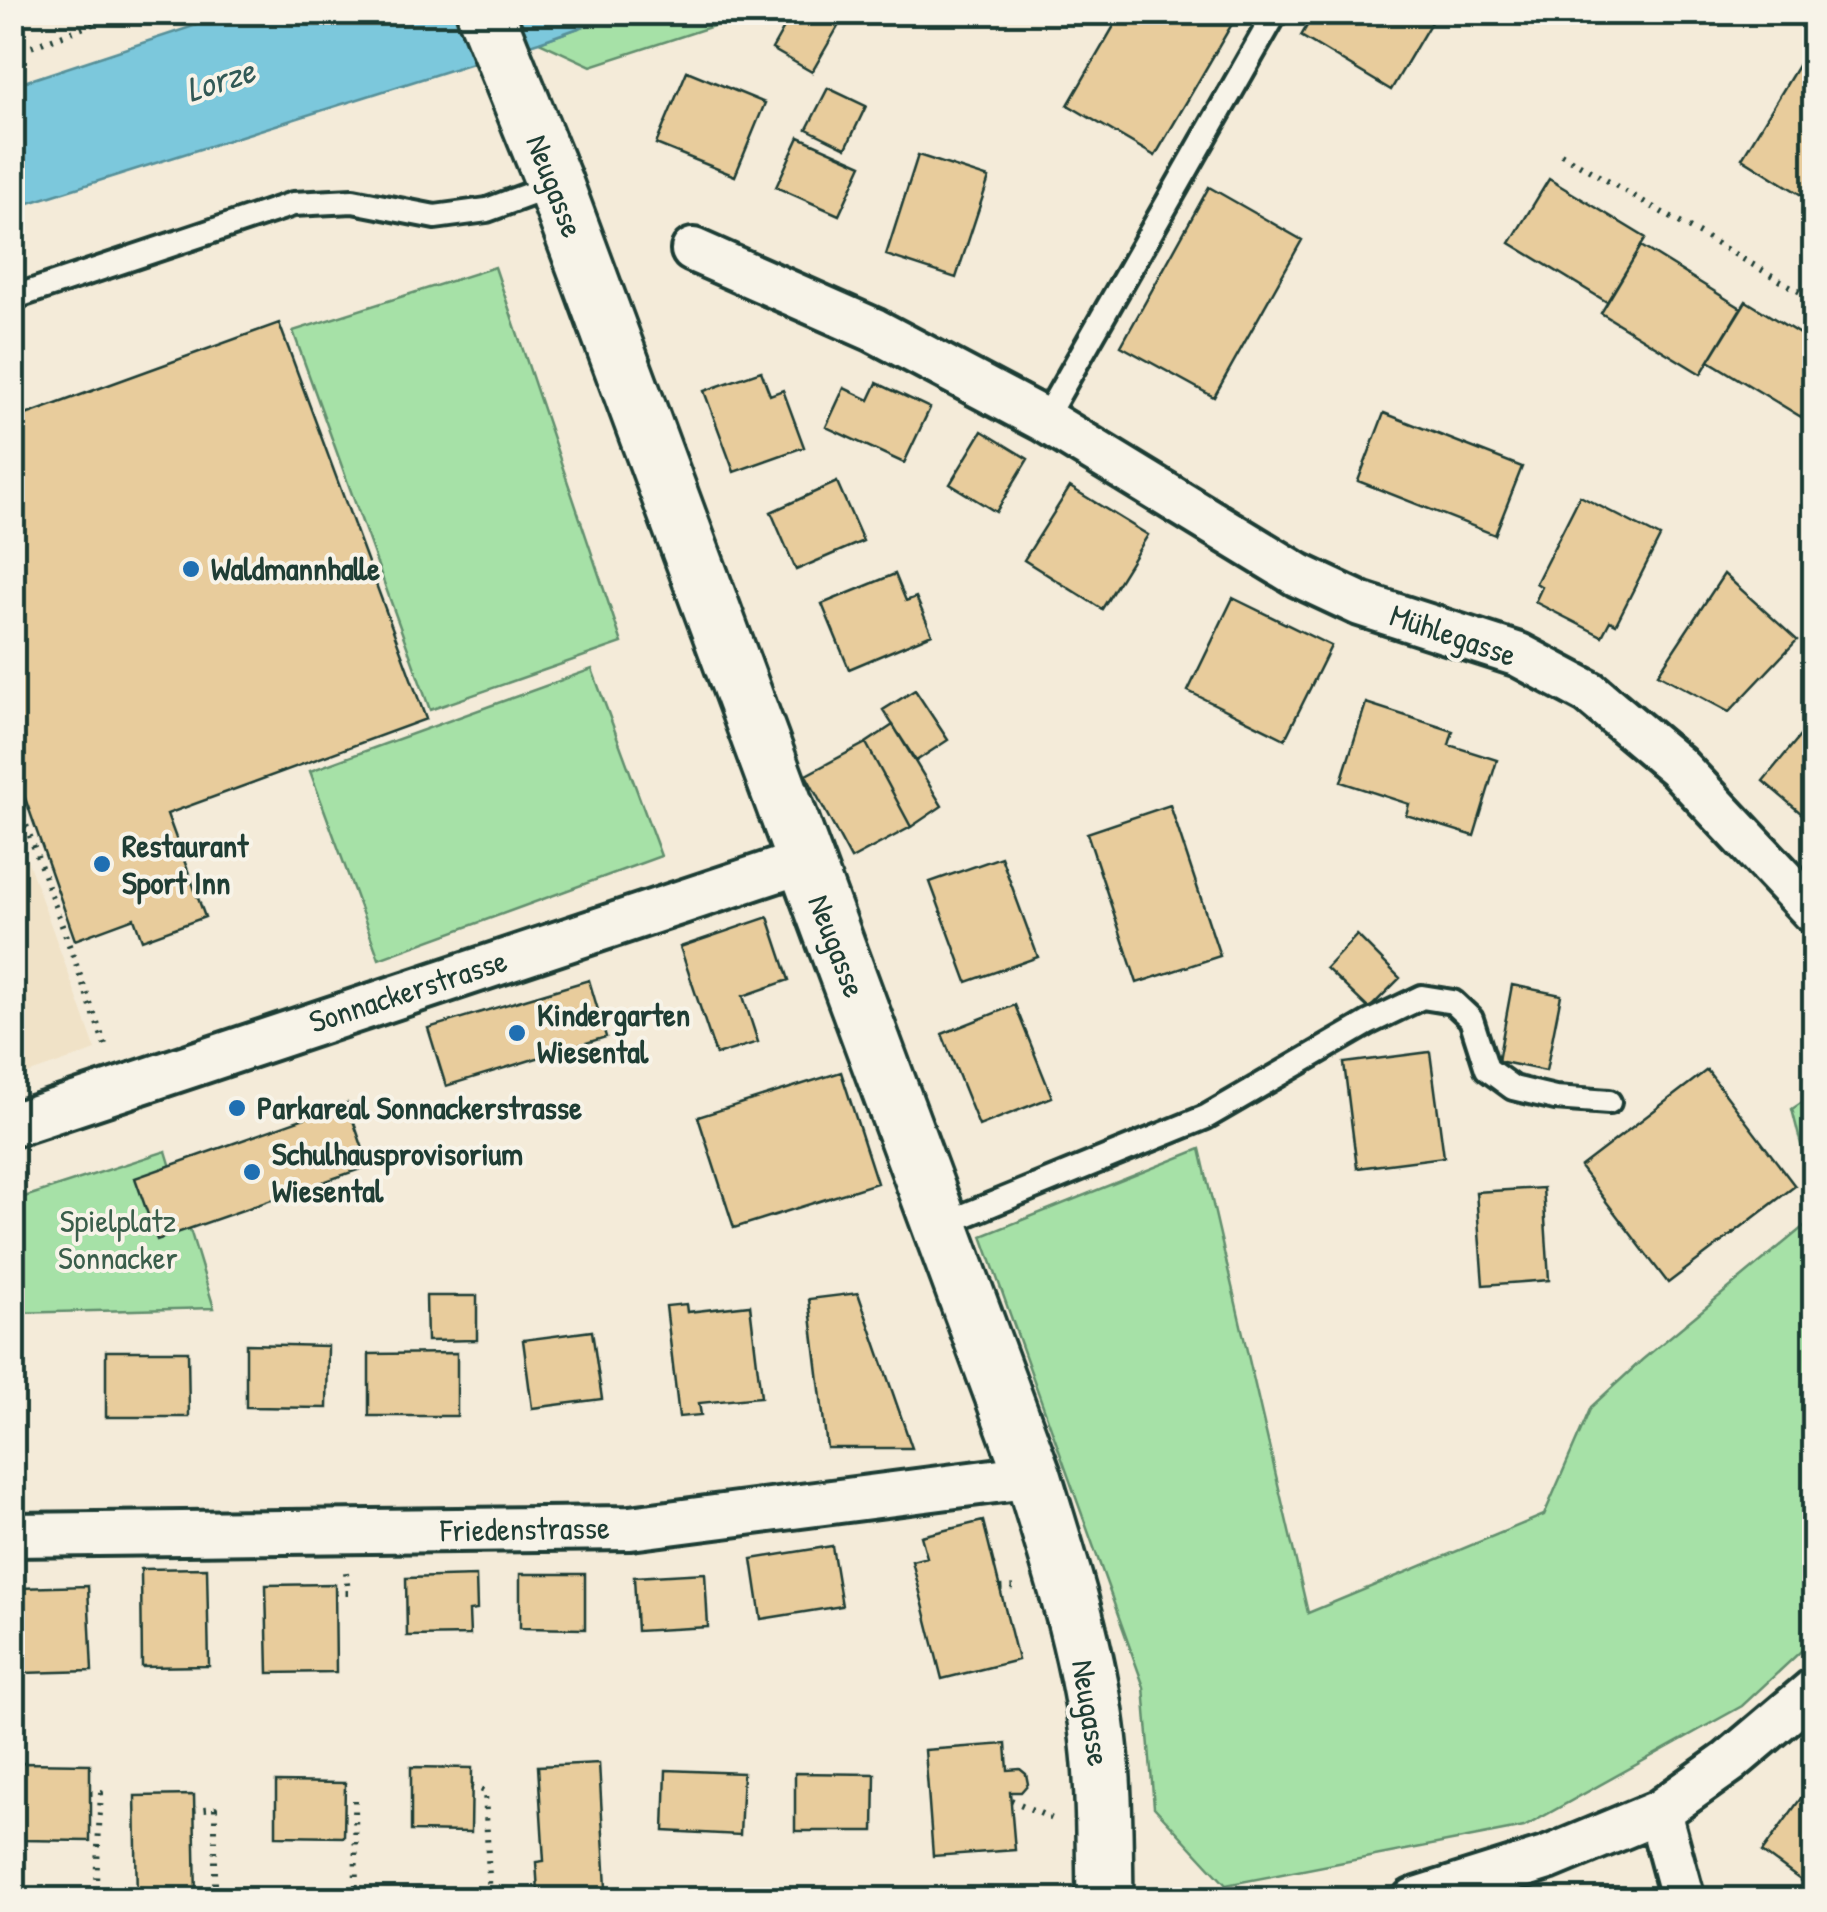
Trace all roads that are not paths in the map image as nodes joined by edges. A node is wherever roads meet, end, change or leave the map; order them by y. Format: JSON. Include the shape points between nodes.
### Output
{"nodes":[{"id":1,"x":485,"y":12,"type":"edge"},
{"id":2,"x":1276,"y":12,"type":"edge"},
{"id":3,"x":555,"y":186,"type":"junction"},
{"id":4,"x":693,"y":250,"type":"dead end"},
{"id":5,"x":12,"y":298,"type":"edge"},
{"id":6,"x":1044,"y":420,"type":"junction"},
{"id":7,"x":805,"y":862,"type":"junction"},
{"id":8,"x":1814,"y":912,"type":"edge"},
{"id":9,"x":1609,"y":1102,"type":"dead end"},
{"id":10,"x":12,"y":1125,"type":"edge"},
{"id":11,"x":941,"y":1224,"type":"junction"},
{"id":12,"x":1034,"y":1476,"type":"junction"},
{"id":13,"x":12,"y":1535,"type":"edge"},
{"id":14,"x":1814,"y":1690,"type":"edge"},
{"id":15,"x":1660,"y":1812,"type":"junction"},
{"id":16,"x":1105,"y":1900,"type":"edge"},
{"id":17,"x":1414,"y":1900,"type":"edge"},
{"id":18,"x":1683,"y":1900,"type":"edge"}],
"edges":[{"from":1,"to":3,"type":"street","name":"Neugasse"},
{"from":2,"to":6,"type":"lane"},
{"from":3,"to":5,"type":"lane","via":[[487,210],[435,217],[353,201],[292,204]]},
{"from":3,"to":7,"type":"street","name":"Neugasse"},
{"from":4,"to":6,"type":"street","name":"Mühlegasse","via":[[874,330]]},
{"from":6,"to":8,"type":"street","name":"Mühlegasse","via":[[1298,575],[1360,604],[1519,655],[1590,693],[1676,766]]},
{"from":7,"to":10,"type":"street","name":"Sonnackerstrasse"},
{"from":7,"to":11,"type":"street","name":"Neugasse"},
{"from":9,"to":11,"type":"lane","via":[[1513,1088],[1487,1069],[1471,1019],[1453,1002],[1422,997],[1206,1116]]},
{"from":11,"to":12,"type":"street","name":"Neugasse"},
{"from":12,"to":13,"type":"street","name":"Friedenstrasse","via":[[630,1528]]},
{"from":12,"to":16,"type":"street","name":"Neugasse","via":[[1091,1696],[1100,1751]]},
{"from":14,"to":15,"type":"street"},
{"from":15,"to":17,"type":"street","via":[[1548,1858]]},
{"from":15,"to":18,"type":"street"}]}
